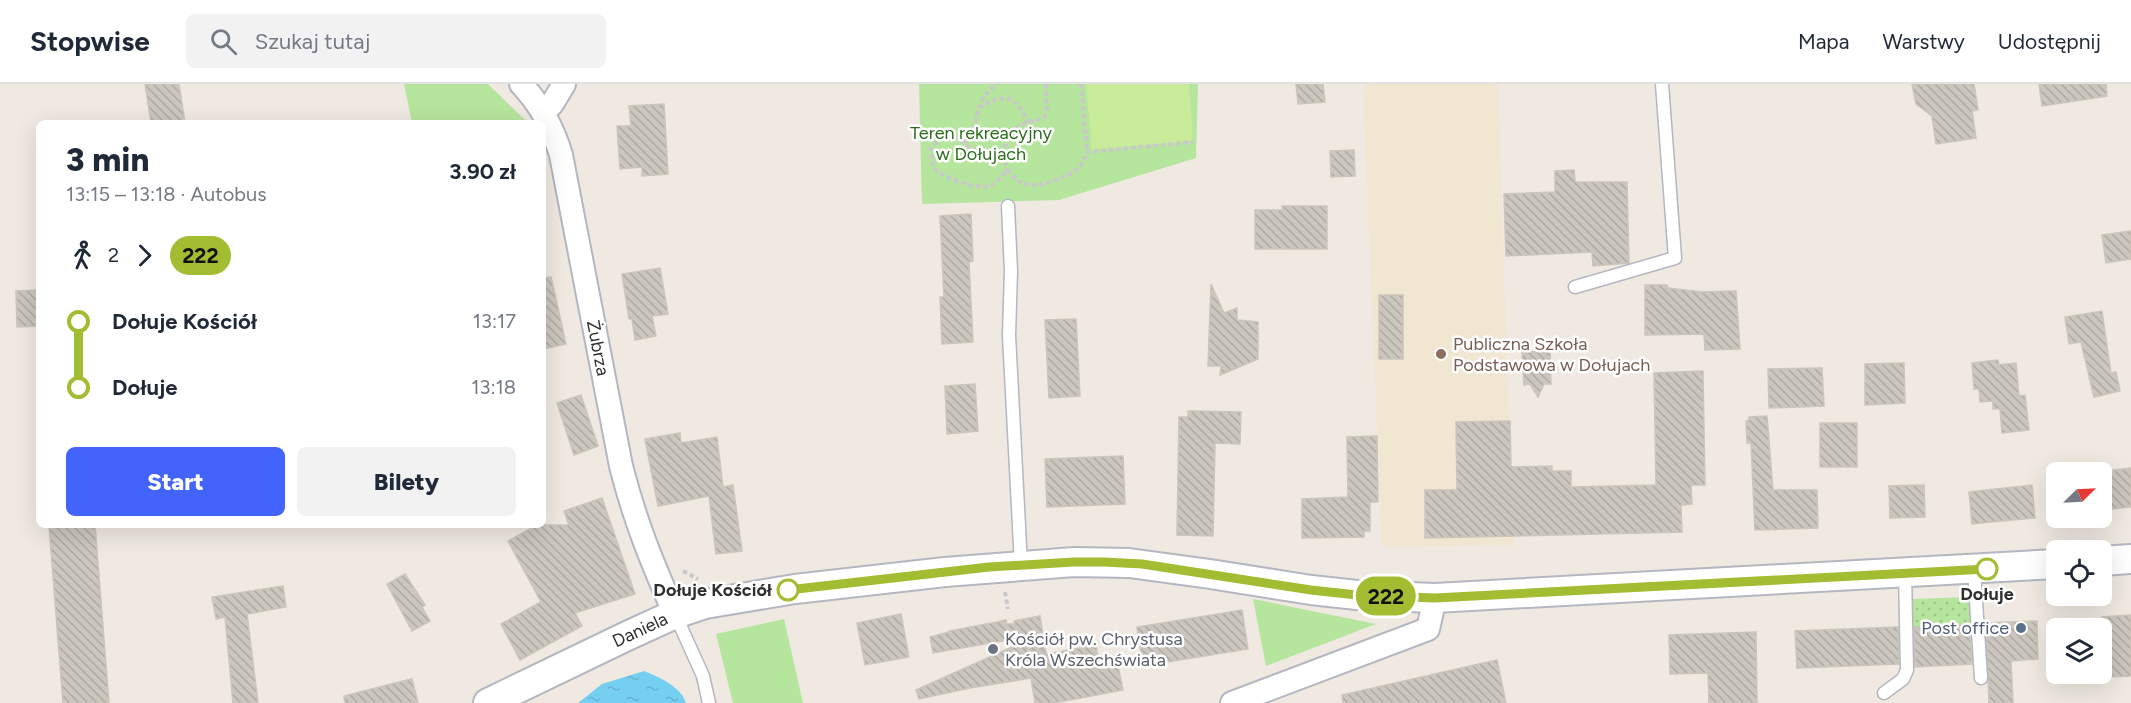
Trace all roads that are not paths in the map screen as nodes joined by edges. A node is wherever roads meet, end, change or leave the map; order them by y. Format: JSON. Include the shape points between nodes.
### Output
{"nodes":[{"id":1,"x":521,"y":84,"type":"edge"},
{"id":2,"x":564,"y":84,"type":"edge"},
{"id":3,"x":1662,"y":84,"type":"edge"},
{"id":4,"x":543,"y":112,"type":"junction"},
{"id":5,"x":1008,"y":206,"type":"dead end"},
{"id":6,"x":1575,"y":287,"type":"dead end"},
{"id":7,"x":2131,"y":559,"type":"edge"},
{"id":8,"x":2112,"y":560,"type":"edge"},
{"id":9,"x":1021,"y":565,"type":"junction"},
{"id":10,"x":2046,"y":565,"type":"edge"},
{"id":11,"x":1974,"y":570,"type":"junction"},
{"id":12,"x":1905,"y":573,"type":"junction"},
{"id":13,"x":1435,"y":598,"type":"junction"},
{"id":14,"x":675,"y":614,"type":"junction"},
{"id":15,"x":1981,"y":678,"type":"dead end"},
{"id":16,"x":1884,"y":693,"type":"dead end"},
{"id":17,"x":488,"y":703,"type":"edge"},
{"id":18,"x":710,"y":703,"type":"edge"},
{"id":19,"x":1232,"y":703,"type":"edge"}],
"edges":[{"from":1,"to":4,"type":"street","name":"Żubrza"},
{"from":2,"to":4,"type":"street"},
{"from":3,"to":6,"type":"lane","via":[[1675,258]]},
{"from":4,"to":14,"type":"street","name":"Żubrza","via":[[561,155],[628,495],[646,550]]},
{"from":5,"to":9,"type":"lane","via":[[1009,334]]},
{"from":7,"to":8,"type":"street"},
{"from":9,"to":13,"type":"street","name":"Daniela","via":[[1142,564],[1311,590]]},
{"from":9,"to":14,"type":"street","name":"Daniela","via":[[746,596]]},
{"from":10,"to":11,"type":"street","name":"Daniela"},
{"from":11,"to":12,"type":"street","name":"Daniela"},
{"from":11,"to":15,"type":"lane"},
{"from":12,"to":13,"type":"street","name":"Daniela"},
{"from":12,"to":16,"type":"lane","via":[[1907,670],[1903,679]]},
{"from":13,"to":19,"type":"street","via":[[1428,629]]},
{"from":14,"to":17,"type":"street","name":"Daniela"},
{"from":14,"to":18,"type":"lane","via":[[703,676]]}]}
